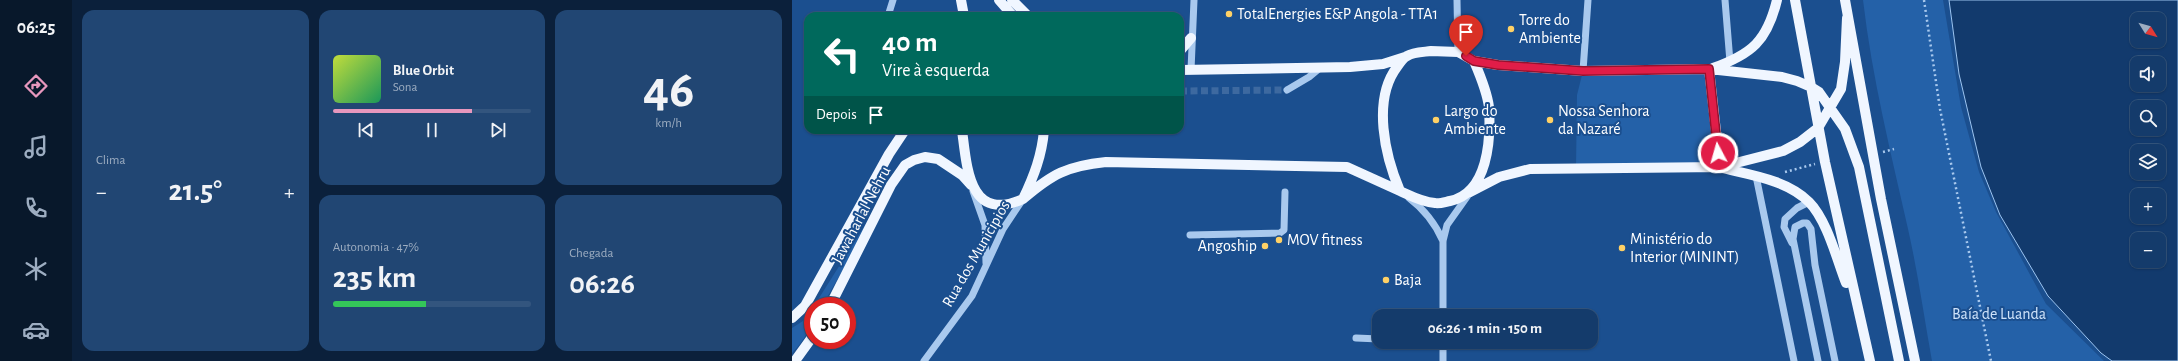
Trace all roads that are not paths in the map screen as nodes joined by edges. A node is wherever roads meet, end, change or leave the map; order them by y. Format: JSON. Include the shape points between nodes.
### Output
{"nodes":[{"id":1,"x":893,"y":0,"type":"edge"},
{"id":2,"x":961,"y":0,"type":"edge"},
{"id":3,"x":999,"y":0,"type":"edge"},
{"id":4,"x":1012,"y":0,"type":"edge"},
{"id":5,"x":1194,"y":0,"type":"edge"},
{"id":6,"x":1457,"y":0,"type":"edge"},
{"id":7,"x":1588,"y":0,"type":"edge"},
{"id":8,"x":1725,"y":0,"type":"edge"},
{"id":9,"x":1778,"y":0,"type":"edge"},
{"id":10,"x":1795,"y":0,"type":"edge"},
{"id":11,"x":1845,"y":0,"type":"edge"},
{"id":12,"x":889,"y":12,"type":"edge"},
{"id":13,"x":963,"y":12,"type":"edge"},
{"id":14,"x":1010,"y":12,"type":"edge"},
{"id":15,"x":1024,"y":12,"type":"edge"},
{"id":16,"x":1847,"y":18,"type":"junction"},
{"id":17,"x":1191,"y":38,"type":"junction"},
{"id":18,"x":1184,"y":46,"type":"edge"},
{"id":19,"x":1458,"y":52,"type":"junction"},
{"id":20,"x":1407,"y":56,"type":"junction"},
{"id":21,"x":1474,"y":61,"type":"junction"},
{"id":22,"x":1730,"y":62,"type":"junction"},
{"id":23,"x":1320,"y":67,"type":"junction"},
{"id":24,"x":1709,"y":69,"type":"junction"},
{"id":25,"x":1184,"y":70,"type":"edge"},
{"id":26,"x":1191,"y":70,"type":"junction"},
{"id":27,"x":1583,"y":71,"type":"junction"},
{"id":28,"x":1811,"y":87,"type":"junction"},
{"id":29,"x":1287,"y":90,"type":"tunnel mouth"},
{"id":30,"x":1831,"y":108,"type":"junction"},
{"id":31,"x":1818,"y":128,"type":"junction"},
{"id":32,"x":902,"y":134,"type":"edge"},
{"id":33,"x":963,"y":134,"type":"edge"},
{"id":34,"x":1044,"y":134,"type":"edge"},
{"id":35,"x":1720,"y":167,"type":"junction"},
{"id":36,"x":1756,"y":176,"type":"junction"},
{"id":37,"x":971,"y":185,"type":"junction"},
{"id":38,"x":1400,"y":191,"type":"junction"},
{"id":39,"x":1285,"y":192,"type":"dead end"},
{"id":40,"x":1470,"y":192,"type":"junction"},
{"id":41,"x":1023,"y":199,"type":"junction"},
{"id":42,"x":1809,"y":202,"type":"junction"},
{"id":43,"x":1190,"y":235,"type":"dead end"},
{"id":44,"x":1443,"y":241,"type":"junction"},
{"id":45,"x":1794,"y":245,"type":"junction"},
{"id":46,"x":985,"y":269,"type":"junction"},
{"id":47,"x":835,"y":297,"type":"edge"},
{"id":48,"x":1443,"y":309,"type":"edge"},
{"id":49,"x":1857,"y":311,"type":"junction"},
{"id":50,"x":792,"y":318,"type":"edge"},
{"id":51,"x":1356,"y":338,"type":"dead end"},
{"id":52,"x":1372,"y":339,"type":"edge"},
{"id":53,"x":804,"y":348,"type":"edge"},
{"id":54,"x":1443,"y":349,"type":"edge"},
{"id":55,"x":795,"y":361,"type":"edge"},
{"id":56,"x":924,"y":361,"type":"edge"},
{"id":57,"x":1443,"y":361,"type":"edge"},
{"id":58,"x":1794,"y":361,"type":"edge"},
{"id":59,"x":1818,"y":361,"type":"edge"},
{"id":60,"x":1835,"y":361,"type":"edge"},
{"id":61,"x":1870,"y":361,"type":"edge"},
{"id":62,"x":1899,"y":361,"type":"edge"},
{"id":63,"x":1915,"y":361,"type":"edge"}],
"edges":[{"from":1,"to":12,"type":"street"},
{"from":2,"to":13,"type":"main road"},
{"from":3,"to":14,"type":"main road"},
{"from":4,"to":15,"type":"main road"},
{"from":5,"to":17,"type":"street"},
{"from":6,"to":19,"type":"street"},
{"from":7,"to":27,"type":"street"},
{"from":8,"to":22,"type":"street"},
{"from":9,"to":22,"type":"main road","via":[[1772,21],[1756,45]]},
{"from":10,"to":28,"type":"main road"},
{"from":11,"to":16,"type":"main road"},
{"from":16,"to":30,"type":"main road","via":[[1841,89]]},
{"from":16,"to":63,"type":"main road"},
{"from":17,"to":18,"type":"main road"},
{"from":17,"to":26,"type":"street"},
{"from":19,"to":20,"type":"main road","via":[[1431,51]]},
{"from":19,"to":21,"type":"main road"},
{"from":20,"to":23,"type":"main road","via":[[1383,64]]},
{"from":20,"to":38,"type":"main road","via":[[1390,78],[1385,90],[1385,142],[1391,169]]},
{"from":21,"to":27,"type":"main road"},
{"from":21,"to":40,"type":"main road","via":[[1489,106],[1489,135],[1486,159],[1480,176]]},
{"from":22,"to":24,"type":"main road"},
{"from":23,"to":26,"type":"main road"},
{"from":23,"to":29,"type":"street"},
{"from":24,"to":27,"type":"main road"},
{"from":24,"to":28,"type":"main road","via":[[1782,77]]},
{"from":24,"to":35,"type":"main road"},
{"from":25,"to":26,"type":"main road"},
{"from":28,"to":30,"type":"main road","via":[[1819,92]]},
{"from":28,"to":31,"type":"main road"},
{"from":30,"to":31,"type":"main road"},
{"from":30,"to":62,"type":"main road","via":[[1845,129],[1859,167]]},
{"from":31,"to":35,"type":"main road","via":[[1783,151]]},
{"from":31,"to":49,"type":"main road"},
{"from":32,"to":50,"type":"main road","name":"Jawaharlal Nehru","via":[[805,306]]},
{"from":33,"to":37,"type":"main road"},
{"from":34,"to":41,"type":"main road","via":[[1035,173]]},
{"from":35,"to":36,"type":"main road"},
{"from":35,"to":40,"type":"main road","via":[[1530,169],[1499,177]]},
{"from":36,"to":42,"type":"main road","via":[[1786,186]]},
{"from":36,"to":58,"type":"street"},
{"from":37,"to":41,"type":"main road","name":"Jawaharlal Nehru","via":[[982,198],[994,205],[1011,204]]},
{"from":37,"to":46,"type":"street","via":[[985,225]]},
{"from":37,"to":47,"type":"main road","name":"Jawaharlal Nehru","via":[[938,159],[925,157],[905,165],[891,185]]},
{"from":38,"to":40,"type":"main road","via":[[1419,200],[1436,204]]},
{"from":38,"to":41,"type":"main road","via":[[1348,167],[1106,162],[1058,172]]},
{"from":38,"to":44,"type":"street","via":[[1426,213],[1436,225]]},
{"from":39,"to":43,"type":"street","via":[[1284,230],[1280,233]]},
{"from":40,"to":44,"type":"street","via":[[1449,221]]},
{"from":41,"to":46,"type":"street","name":"Rua dos Municipios","via":[[1003,230]]},
{"from":42,"to":45,"type":"street","via":[[1797,208],[1785,220],[1786,231]]},
{"from":42,"to":49,"type":"main road","via":[[1820,218]]},
{"from":44,"to":48,"type":"street"},
{"from":45,"to":59,"type":"street"},
{"from":45,"to":60,"type":"street","via":[[1793,233],[1796,227],[1800,223],[1806,223],[1811,229],[1815,265]]},
{"from":46,"to":56,"type":"street","name":"Rua dos Municipios","via":[[972,296]]},
{"from":49,"to":61,"type":"main road"},
{"from":51,"to":52,"type":"street"},
{"from":53,"to":55,"type":"main road"},
{"from":54,"to":57,"type":"street"}]}
